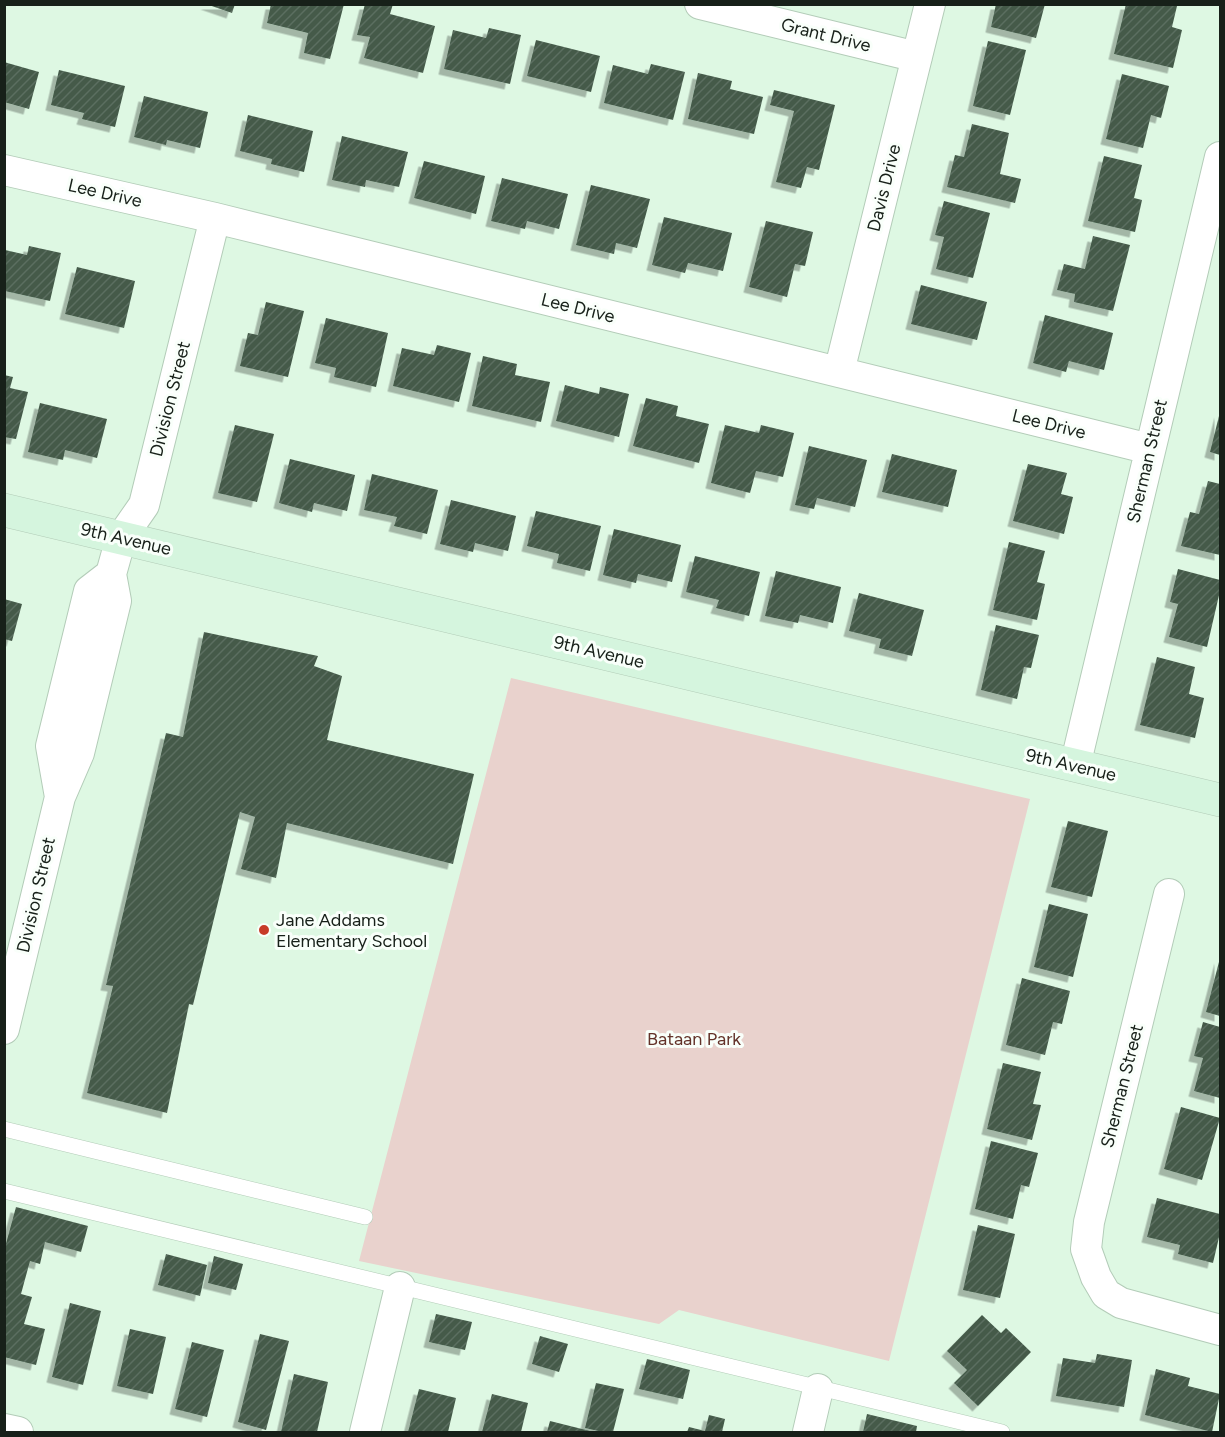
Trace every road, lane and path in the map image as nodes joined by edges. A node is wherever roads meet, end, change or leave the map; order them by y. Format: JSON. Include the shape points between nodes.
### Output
{"nodes":[{"id":1,"x":700,"y":4,"type":"edge"},
{"id":2,"x":930,"y":4,"type":"edge"},
{"id":3,"x":917,"y":57,"type":"junction"},
{"id":4,"x":1221,"y":157,"type":"edge"},
{"id":5,"x":4,"y":170,"type":"edge"},
{"id":6,"x":215,"y":219,"type":"junction"},
{"id":7,"x":839,"y":372,"type":"junction"},
{"id":8,"x":1150,"y":449,"type":"junction"},
{"id":9,"x":4,"y":510,"type":"edge"},
{"id":10,"x":122,"y":538,"type":"junction"},
{"id":11,"x":1075,"y":766,"type":"junction"},
{"id":12,"x":1207,"y":797,"type":"edge"},
{"id":13,"x":1168,"y":894,"type":"dead end"},
{"id":14,"x":4,"y":1029,"type":"edge"},
{"id":15,"x":4,"y":1129,"type":"edge"},
{"id":16,"x":4,"y":1191,"type":"edge"},
{"id":17,"x":365,"y":1217,"type":"dead end"},
{"id":18,"x":399,"y":1287,"type":"junction"},
{"id":19,"x":1221,"y":1330,"type":"edge"},
{"id":20,"x":818,"y":1389,"type":"junction"},
{"id":21,"x":4,"y":1429,"type":"edge"},
{"id":22,"x":18,"y":1432,"type":"edge"},
{"id":23,"x":365,"y":1432,"type":"edge"},
{"id":24,"x":808,"y":1432,"type":"edge"},
{"id":25,"x":1002,"y":1432,"type":"edge"}],
"edges":[{"from":1,"to":3,"type":"street","name":"Grant Drive"},
{"from":2,"to":3,"type":"street","name":"Davis Drive"},
{"from":3,"to":7,"type":"street","name":"Davis Drive"},
{"from":4,"to":8,"type":"street","name":"Sherman Street"},
{"from":5,"to":6,"type":"street","name":"Lee Drive"},
{"from":6,"to":7,"type":"street","name":"Lee Drive"},
{"from":6,"to":10,"type":"street","name":"Division Street","via":[[144,506]]},
{"from":7,"to":8,"type":"street","name":"Lee Drive"},
{"from":8,"to":11,"type":"street","name":"Sherman Street"},
{"from":9,"to":10,"type":"street","name":"9th Avenue"},
{"from":10,"to":11,"type":"street","name":"9th Avenue"},
{"from":10,"to":14,"type":"street","name":"Division Street","via":[[111,574],[116,601],[79,753],[60,797]]},
{"from":11,"to":12,"type":"street","name":"9th Avenue"},
{"from":13,"to":19,"type":"street","name":"Sherman Street","via":[[1089,1222],[1086,1249],[1106,1294],[1121,1303]]},
{"from":15,"to":17,"type":"lane"},
{"from":16,"to":18,"type":"lane"},
{"from":18,"to":20,"type":"lane"},
{"from":18,"to":23,"type":"street"},
{"from":20,"to":24,"type":"street"},
{"from":20,"to":25,"type":"lane"},
{"from":21,"to":22,"type":"street"}]}
